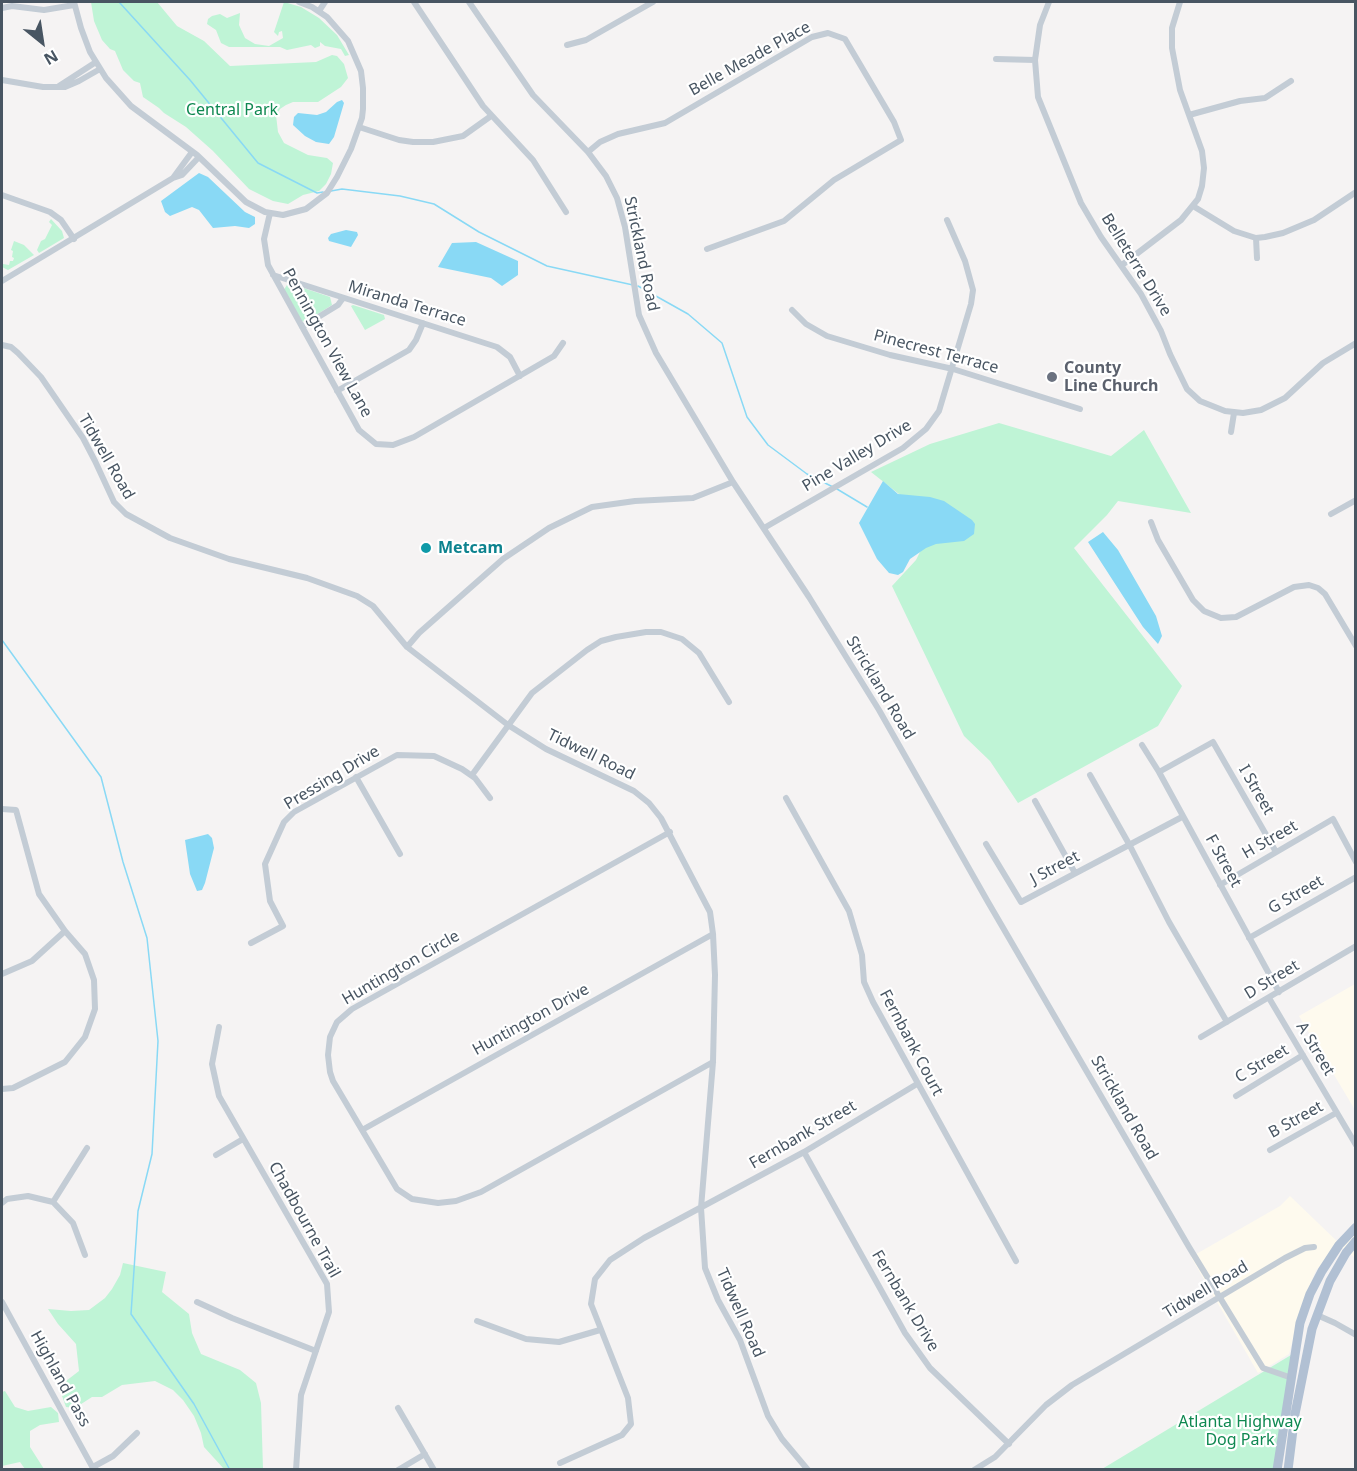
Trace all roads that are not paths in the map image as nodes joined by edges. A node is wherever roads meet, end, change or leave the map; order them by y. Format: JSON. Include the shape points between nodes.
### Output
{"nodes":[{"id":1,"x":299,"y":2,"type":"edge"},
{"id":2,"x":325,"y":2,"type":"edge"},
{"id":3,"x":414,"y":2,"type":"edge"},
{"id":4,"x":470,"y":2,"type":"edge"},
{"id":5,"x":1049,"y":2,"type":"edge"},
{"id":6,"x":1180,"y":2,"type":"edge"},
{"id":7,"x":74,"y":3,"type":"edge"},
{"id":8,"x":649,"y":3,"type":"edge"},
{"id":9,"x":313,"y":4,"type":"edge"},
{"id":10,"x":2,"y":8,"type":"edge"},
{"id":11,"x":319,"y":11,"type":"junction"},
{"id":12,"x":567,"y":45,"type":"dead end"},
{"id":13,"x":996,"y":59,"type":"dead end"},
{"id":14,"x":1035,"y":60,"type":"junction"},
{"id":15,"x":98,"y":66,"type":"junction"},
{"id":16,"x":2,"y":80,"type":"edge"},
{"id":17,"x":1291,"y":81,"type":"dead end"},
{"id":18,"x":1189,"y":115,"type":"junction"},
{"id":19,"x":491,"y":116,"type":"junction"},
{"id":20,"x":359,"y":127,"type":"junction"},
{"id":21,"x":192,"y":152,"type":"junction"},
{"id":22,"x":588,"y":152,"type":"junction"},
{"id":23,"x":199,"y":157,"type":"junction"},
{"id":24,"x":173,"y":178,"type":"junction"},
{"id":25,"x":1356,"y":192,"type":"edge"},
{"id":26,"x":2,"y":195,"type":"edge"},
{"id":27,"x":1193,"y":206,"type":"junction"},
{"id":28,"x":566,"y":212,"type":"dead end"},
{"id":29,"x":270,"y":213,"type":"junction"},
{"id":30,"x":947,"y":220,"type":"dead end"},
{"id":31,"x":74,"y":238,"type":"junction"},
{"id":32,"x":1256,"y":238,"type":"junction"},
{"id":33,"x":707,"y":249,"type":"dead end"},
{"id":34,"x":1257,"y":258,"type":"dead end"},
{"id":35,"x":1122,"y":265,"type":"junction"},
{"id":36,"x":273,"y":275,"type":"junction"},
{"id":37,"x":2,"y":281,"type":"edge"},
{"id":38,"x":343,"y":298,"type":"junction"},
{"id":39,"x":792,"y":310,"type":"dead end"},
{"id":40,"x":423,"y":323,"type":"junction"},
{"id":41,"x":302,"y":327,"type":"junction"},
{"id":42,"x":562,"y":343,"type":"dead end"},
{"id":43,"x":1356,"y":343,"type":"edge"},
{"id":44,"x":2,"y":345,"type":"edge"},
{"id":45,"x":952,"y":369,"type":"junction"},
{"id":46,"x":520,"y":376,"type":"junction"},
{"id":47,"x":337,"y":390,"type":"junction"},
{"id":48,"x":1080,"y":409,"type":"dead end"},
{"id":49,"x":1234,"y":413,"type":"junction"},
{"id":50,"x":1231,"y":432,"type":"dead end"},
{"id":51,"x":734,"y":483,"type":"junction"},
{"id":52,"x":1356,"y":500,"type":"edge"},
{"id":53,"x":1331,"y":514,"type":"dead end"},
{"id":54,"x":1151,"y":522,"type":"dead end"},
{"id":55,"x":764,"y":528,"type":"junction"},
{"id":56,"x":1356,"y":646,"type":"edge"},
{"id":57,"x":407,"y":647,"type":"junction"},
{"id":58,"x":729,"y":702,"type":"dead end"},
{"id":59,"x":508,"y":725,"type":"junction"},
{"id":60,"x":1142,"y":745,"type":"dead end"},
{"id":61,"x":1159,"y":772,"type":"junction"},
{"id":62,"x":472,"y":775,"type":"junction"},
{"id":63,"x":1090,"y":776,"type":"dead end"},
{"id":64,"x":356,"y":777,"type":"junction"},
{"id":65,"x":490,"y":798,"type":"dead end"},
{"id":66,"x":786,"y":798,"type":"dead end"},
{"id":67,"x":1035,"y":801,"type":"dead end"},
{"id":68,"x":2,"y":809,"type":"edge"},
{"id":69,"x":1182,"y":817,"type":"junction"},
{"id":70,"x":670,"y":832,"type":"junction"},
{"id":71,"x":986,"y":844,"type":"dead end"},
{"id":72,"x":1129,"y":844,"type":"junction"},
{"id":73,"x":1276,"y":852,"type":"junction"},
{"id":74,"x":400,"y":855,"type":"dead end"},
{"id":75,"x":1356,"y":862,"type":"edge"},
{"id":76,"x":1075,"y":873,"type":"junction"},
{"id":77,"x":1356,"y":877,"type":"edge"},
{"id":78,"x":1220,"y":885,"type":"junction"},
{"id":79,"x":65,"y":931,"type":"junction"},
{"id":80,"x":712,"y":934,"type":"junction"},
{"id":81,"x":1250,"y":938,"type":"junction"},
{"id":82,"x":251,"y":943,"type":"dead end"},
{"id":83,"x":1356,"y":946,"type":"edge"},
{"id":84,"x":2,"y":974,"type":"edge"},
{"id":85,"x":1279,"y":992,"type":"junction"},
{"id":86,"x":1269,"y":998,"type":"junction"},
{"id":87,"x":1227,"y":1022,"type":"junction"},
{"id":88,"x":219,"y":1027,"type":"dead end"},
{"id":89,"x":1201,"y":1037,"type":"dead end"},
{"id":90,"x":1303,"y":1055,"type":"junction"},
{"id":91,"x":713,"y":1062,"type":"junction"},
{"id":92,"x":916,"y":1084,"type":"junction"},
{"id":93,"x":2,"y":1089,"type":"edge"},
{"id":94,"x":1236,"y":1096,"type":"dead end"},
{"id":95,"x":1336,"y":1113,"type":"junction"},
{"id":96,"x":362,"y":1130,"type":"junction"},
{"id":97,"x":243,"y":1139,"type":"junction"},
{"id":98,"x":1356,"y":1145,"type":"edge"},
{"id":99,"x":87,"y":1149,"type":"dead end"},
{"id":100,"x":1270,"y":1150,"type":"dead end"},
{"id":101,"x":804,"y":1152,"type":"junction"},
{"id":102,"x":216,"y":1155,"type":"dead end"},
{"id":103,"x":53,"y":1202,"type":"junction"},
{"id":104,"x":2,"y":1203,"type":"edge"},
{"id":105,"x":701,"y":1208,"type":"junction"},
{"id":106,"x":1356,"y":1227,"type":"edge"},
{"id":107,"x":1356,"y":1241,"type":"edge"},
{"id":108,"x":1314,"y":1246,"type":"dead end"},
{"id":109,"x":85,"y":1255,"type":"dead end"},
{"id":110,"x":1016,"y":1261,"type":"dead end"},
{"id":111,"x":1218,"y":1296,"type":"junction"},
{"id":112,"x":2,"y":1302,"type":"edge"},
{"id":113,"x":197,"y":1302,"type":"dead end"},
{"id":114,"x":1317,"y":1316,"type":"junction"},
{"id":115,"x":477,"y":1322,"type":"dead end"},
{"id":116,"x":600,"y":1330,"type":"junction"},
{"id":117,"x":1356,"y":1335,"type":"edge"},
{"id":118,"x":316,"y":1351,"type":"junction"},
{"id":119,"x":1291,"y":1378,"type":"junction"},
{"id":120,"x":1302,"y":1379,"type":"junction"},
{"id":121,"x":398,"y":1408,"type":"dead end"},
{"id":122,"x":137,"y":1433,"type":"dead end"},
{"id":123,"x":1009,"y":1444,"type":"junction"},
{"id":124,"x":425,"y":1454,"type":"junction"},
{"id":125,"x":560,"y":1463,"type":"dead end"},
{"id":126,"x":94,"y":1468,"type":"edge"},
{"id":127,"x":296,"y":1470,"type":"edge"},
{"id":128,"x":398,"y":1470,"type":"edge"},
{"id":129,"x":434,"y":1470,"type":"edge"},
{"id":130,"x":808,"y":1470,"type":"edge"},
{"id":131,"x":974,"y":1470,"type":"edge"},
{"id":132,"x":1277,"y":1470,"type":"edge"},
{"id":133,"x":1288,"y":1470,"type":"edge"}],
"edges":[{"from":1,"to":9,"type":"street"},
{"from":2,"to":11,"type":"street"},
{"from":3,"to":19,"type":"street"},
{"from":4,"to":22,"type":"street","name":"Strickland Road","via":[[533,95]]},
{"from":5,"to":14,"type":"street","name":"Belleterre Drive","via":[[1040,25]]},
{"from":6,"to":18,"type":"street","via":[[1172,28],[1172,48]]},
{"from":7,"to":10,"type":"street","via":[[44,10]]},
{"from":7,"to":15,"type":"street","via":[[87,46]]},
{"from":8,"to":12,"type":"street","via":[[586,40]]},
{"from":9,"to":11,"type":"street"},
{"from":11,"to":20,"type":"street","via":[[343,34],[358,62],[364,93]]},
{"from":13,"to":14,"type":"street"},
{"from":14,"to":35,"type":"street","name":"Belleterre Drive","via":[[1038,97],[1081,203]]},
{"from":15,"to":16,"type":"street","via":[[56,87]]},
{"from":15,"to":21,"type":"street","via":[[130,106]]},
{"from":17,"to":18,"type":"street","via":[[1264,98]]},
{"from":18,"to":27,"type":"street","via":[[1204,168],[1202,186]]},
{"from":19,"to":20,"type":"street","via":[[468,133],[441,141],[406,141]]},
{"from":19,"to":28,"type":"street","via":[[533,160]]},
{"from":20,"to":29,"type":"street","via":[[343,165],[321,199],[295,213]]},
{"from":21,"to":23,"type":"street"},
{"from":21,"to":24,"type":"street"},
{"from":22,"to":33,"type":"street","name":"Belle Meade Place","via":[[618,134],[665,123],[813,38],[828,33],[845,39],[901,140],[834,180],[784,221]]},
{"from":22,"to":51,"type":"street","name":"Strickland Road","via":[[606,176],[620,205],[636,304],[645,333]]},
{"from":23,"to":24,"type":"street","via":[[182,175]]},
{"from":23,"to":29,"type":"street","via":[[246,202]]},
{"from":24,"to":31,"type":"street"},
{"from":25,"to":32,"type":"street","via":[[1314,220],[1283,233]]},
{"from":26,"to":31,"type":"street","via":[[50,212]]},
{"from":27,"to":32,"type":"street","via":[[1234,231]]},
{"from":27,"to":35,"type":"street","via":[[1168,231]]},
{"from":29,"to":36,"type":"street","name":"Pennington View Lane","via":[[264,239],[267,264]]},
{"from":30,"to":45,"type":"street","name":"Pine Valley Drive","via":[[973,290]]},
{"from":31,"to":37,"type":"street"},
{"from":32,"to":34,"type":"street"},
{"from":35,"to":49,"type":"street","name":"Belleterre Drive","via":[[1161,331],[1187,389],[1200,401]]},
{"from":36,"to":38,"type":"street","name":"Miranda Terrace"},
{"from":36,"to":41,"type":"street","name":"Pennington View Lane"},
{"from":38,"to":40,"type":"street","name":"Miranda Terrace"},
{"from":38,"to":41,"type":"street"},
{"from":39,"to":45,"type":"street","name":"Pinecrest Terrace","via":[[827,336]]},
{"from":40,"to":46,"type":"street","name":"Miranda Terrace","via":[[500,348]]},
{"from":40,"to":47,"type":"street","via":[[409,350]]},
{"from":41,"to":47,"type":"street","name":"Pennington View Lane"},
{"from":42,"to":46,"type":"street","name":"Pennington View Lane","via":[[554,356]]},
{"from":43,"to":49,"type":"street","name":"Belleterre Drive","via":[[1323,363],[1277,403],[1252,412]]},
{"from":44,"to":57,"type":"street","name":"Tidwell Road","via":[[11,347],[41,377],[83,438],[114,502],[126,514],[170,538],[229,559],[307,578],[357,596],[372,606]]},
{"from":45,"to":48,"type":"street","name":"Pinecrest Terrace"},
{"from":45,"to":55,"type":"street","name":"Pine Valley Drive","via":[[939,411],[926,429],[903,448]]},
{"from":46,"to":47,"type":"street","name":"Pennington View Lane","via":[[414,436],[387,446],[361,433]]},
{"from":49,"to":50,"type":"street"},
{"from":51,"to":55,"type":"street","name":"Strickland Road"},
{"from":51,"to":57,"type":"street","via":[[693,498],[592,507],[549,528],[503,560]]},
{"from":52,"to":53,"type":"street"},
{"from":54,"to":56,"type":"street","via":[[1193,600],[1204,611],[1221,618],[1236,617],[1294,586],[1309,585],[1327,598]]},
{"from":55,"to":111,"type":"street","name":"Strickland Road","via":[[885,720]]},
{"from":57,"to":59,"type":"street","name":"Tidwell Road"},
{"from":58,"to":59,"type":"street","via":[[690,645],[672,634],[646,632],[601,641],[587,650],[532,693]]},
{"from":59,"to":62,"type":"street"},
{"from":59,"to":70,"type":"street","name":"Tidwell Road","via":[[546,749],[634,790]]},
{"from":60,"to":61,"type":"street","name":"F Street"},
{"from":61,"to":69,"type":"street","name":"F Street"},
{"from":61,"to":73,"type":"street","name":"I Street","via":[[1213,742]]},
{"from":62,"to":64,"type":"street","name":"Pressing Drive","via":[[434,756],[397,755]]},
{"from":62,"to":65,"type":"street","name":"Pressing Drive"},
{"from":63,"to":72,"type":"street"},
{"from":64,"to":74,"type":"street"},
{"from":64,"to":82,"type":"street","name":"Pressing Drive","via":[[294,812],[284,822],[265,864],[270,901],[284,926]]},
{"from":66,"to":92,"type":"street","name":"Fernbank Court","via":[[849,911],[862,955],[864,982]]},
{"from":67,"to":76,"type":"street"},
{"from":68,"to":79,"type":"street","via":[[16,810],[39,894]]},
{"from":69,"to":72,"type":"street"},
{"from":69,"to":78,"type":"street","name":"F Street"},
{"from":70,"to":80,"type":"street","name":"Tidwell Road","via":[[710,912]]},
{"from":70,"to":96,"type":"street","name":"Huntington Circle","via":[[352,1009],[337,1022],[328,1045],[330,1072]]},
{"from":71,"to":76,"type":"street","name":"J Street","via":[[1021,902]]},
{"from":72,"to":76,"type":"street","name":"J Street"},
{"from":72,"to":87,"type":"street","via":[[1168,922]]},
{"from":73,"to":75,"type":"street","name":"H Street","via":[[1333,819]]},
{"from":73,"to":78,"type":"street","name":"H Street"},
{"from":77,"to":81,"type":"street","name":"G Street"},
{"from":78,"to":81,"type":"street","name":"F Street"},
{"from":79,"to":84,"type":"street","via":[[32,960]]},
{"from":79,"to":93,"type":"street","via":[[85,954],[94,980],[95,1009],[85,1037],[65,1062],[14,1088]]},
{"from":80,"to":91,"type":"street","name":"Tidwell Road"},
{"from":80,"to":96,"type":"street","name":"Huntington Drive"},
{"from":81,"to":85,"type":"street","name":"F Street"},
{"from":83,"to":85,"type":"street","name":"D Street"},
{"from":85,"to":86,"type":"street","name":"D Street"},
{"from":86,"to":87,"type":"street","name":"D Street"},
{"from":86,"to":90,"type":"street","name":"A Street"},
{"from":87,"to":89,"type":"street","name":"D Street"},
{"from":88,"to":97,"type":"street","name":"Chadbourne Trail","via":[[212,1064],[219,1096]]},
{"from":90,"to":94,"type":"street","name":"C Street"},
{"from":90,"to":95,"type":"street","name":"A Street"},
{"from":91,"to":96,"type":"street","name":"Huntington Circle","via":[[481,1192],[456,1201],[429,1203],[404,1195]]},
{"from":91,"to":105,"type":"street","name":"Tidwell Road"},
{"from":92,"to":101,"type":"street","name":"Fernbank Street"},
{"from":92,"to":110,"type":"street","name":"Fernbank Court"},
{"from":95,"to":98,"type":"street","name":"A Street"},
{"from":95,"to":100,"type":"street","name":"B Street"},
{"from":97,"to":102,"type":"street"},
{"from":97,"to":118,"type":"street","name":"Chadbourne Trail","via":[[327,1284],[329,1312]]},
{"from":99,"to":103,"type":"street"},
{"from":101,"to":105,"type":"street","name":"Fernbank Street"},
{"from":101,"to":123,"type":"street","name":"Fernbank Drive","via":[[904,1333],[930,1368]]},
{"from":103,"to":104,"type":"street","via":[[28,1196]]},
{"from":103,"to":109,"type":"street","via":[[73,1223]]},
{"from":105,"to":116,"type":"street","name":"Fernbank Street","via":[[610,1260],[595,1279],[591,1304]]},
{"from":105,"to":130,"type":"street","name":"Tidwell Road","via":[[705,1268],[718,1300],[740,1340],[768,1416]]},
{"from":106,"to":119,"type":"main road","via":[[1339,1245],[1310,1294],[1298,1329]]},
{"from":107,"to":114,"type":"main road","via":[[1330,1281]]},
{"from":108,"to":111,"type":"street","name":"Tidwell Road"},
{"from":111,"to":119,"type":"street","name":"Strickland Road","via":[[1263,1368]]},
{"from":111,"to":123,"type":"street","name":"Tidwell Road","via":[[1072,1385],[1046,1405]]},
{"from":112,"to":126,"type":"street","name":"Highland Pass"},
{"from":113,"to":118,"type":"street"},
{"from":114,"to":117,"type":"street"},
{"from":114,"to":120,"type":"main road"},
{"from":115,"to":116,"type":"street","via":[[526,1339],[559,1342]]},
{"from":116,"to":125,"type":"street","name":"Fernbank Street","via":[[628,1398],[631,1424],[622,1435]]},
{"from":118,"to":127,"type":"street","name":"Chadbourne Trail","via":[[301,1395]]},
{"from":119,"to":120,"type":"street","name":"Strickland Road"},
{"from":119,"to":132,"type":"main road"},
{"from":120,"to":133,"type":"main road"},
{"from":121,"to":124,"type":"street"},
{"from":122,"to":126,"type":"street"},
{"from":123,"to":131,"type":"street","name":"Tidwell Road"},
{"from":124,"to":128,"type":"street"},
{"from":124,"to":129,"type":"street"}]}
